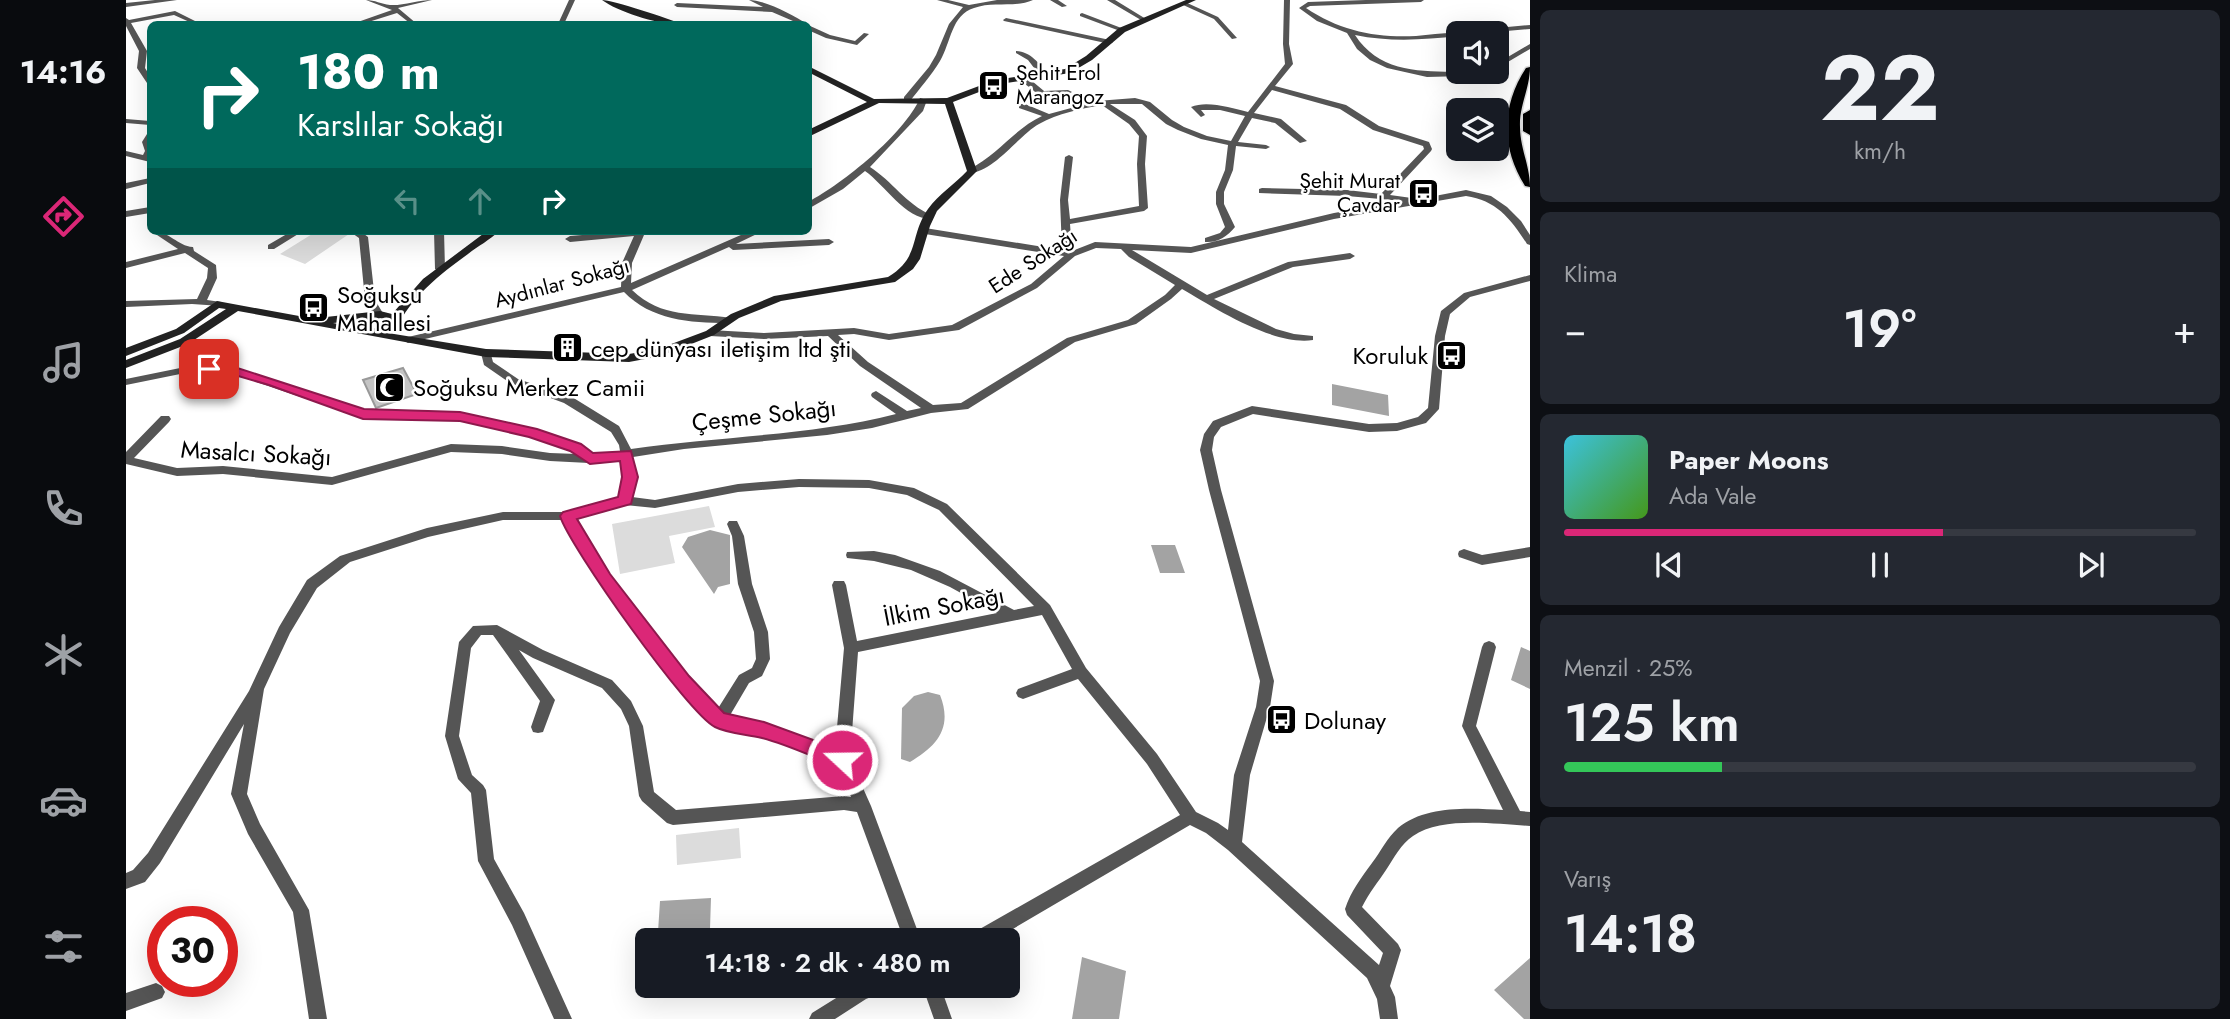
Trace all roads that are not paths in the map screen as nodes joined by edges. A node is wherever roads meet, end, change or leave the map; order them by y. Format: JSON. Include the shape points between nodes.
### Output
{"nodes":[{"id":1,"x":174,"y":0,"type":"edge"},
{"id":2,"x":369,"y":0,"type":"edge"},
{"id":3,"x":429,"y":0,"type":"edge"},
{"id":4,"x":572,"y":0,"type":"edge"},
{"id":5,"x":606,"y":0,"type":"edge"},
{"id":6,"x":752,"y":0,"type":"edge"},
{"id":7,"x":940,"y":0,"type":"edge"},
{"id":8,"x":1030,"y":0,"type":"edge"},
{"id":9,"x":1053,"y":0,"type":"edge"},
{"id":10,"x":1110,"y":0,"type":"edge"},
{"id":11,"x":1287,"y":0,"type":"edge"},
{"id":12,"x":1420,"y":0,"type":"edge"},
{"id":13,"x":955,"y":1,"type":"edge"},
{"id":14,"x":1187,"y":1,"type":"edge"},
{"id":15,"x":126,"y":5,"type":"edge"},
{"id":16,"x":677,"y":5,"type":"dead end"},
{"id":17,"x":1064,"y":6,"type":"dead end"},
{"id":18,"x":970,"y":7,"type":"junction"},
{"id":19,"x":395,"y":9,"type":"junction"},
{"id":20,"x":777,"y":10,"type":"junction"},
{"id":21,"x":1082,"y":15,"type":"dead end"},
{"id":22,"x":1143,"y":19,"type":"junction"},
{"id":23,"x":1006,"y":20,"type":"dead end"},
{"id":24,"x":127,"y":21,"type":"edge"},
{"id":25,"x":192,"y":21,"type":"edge"},
{"id":26,"x":365,"y":21,"type":"edge"},
{"id":27,"x":410,"y":21,"type":"edge"},
{"id":28,"x":562,"y":21,"type":"edge"},
{"id":29,"x":665,"y":21,"type":"edge"},
{"id":30,"x":797,"y":21,"type":"edge"},
{"id":31,"x":1530,"y":27,"type":"edge"},
{"id":32,"x":812,"y":29,"type":"edge"},
{"id":33,"x":1509,"y":29,"type":"edge"},
{"id":34,"x":1122,"y":30,"type":"junction"},
{"id":35,"x":1350,"y":33,"type":"junction"},
{"id":36,"x":866,"y":34,"type":"dead end"},
{"id":37,"x":1446,"y":35,"type":"edge"},
{"id":38,"x":1234,"y":38,"type":"dead end"},
{"id":39,"x":1110,"y":41,"type":"junction"},
{"id":40,"x":1530,"y":46,"type":"edge"},
{"id":41,"x":1018,"y":52,"type":"dead end"},
{"id":42,"x":1509,"y":59,"type":"edge"},
{"id":43,"x":812,"y":70,"type":"edge"},
{"id":44,"x":1530,"y":71,"type":"edge"},
{"id":45,"x":1044,"y":75,"type":"junction"},
{"id":46,"x":1446,"y":76,"type":"edge"},
{"id":47,"x":147,"y":77,"type":"edge"},
{"id":48,"x":1023,"y":78,"type":"junction"},
{"id":49,"x":1271,"y":87,"type":"junction"},
{"id":50,"x":1068,"y":92,"type":"dead end"},
{"id":51,"x":908,"y":99,"type":"junction"},
{"id":52,"x":923,"y":100,"type":"junction"},
{"id":53,"x":948,"y":101,"type":"junction"},
{"id":54,"x":874,"y":102,"type":"junction"},
{"id":55,"x":1105,"y":104,"type":"junction"},
{"id":56,"x":1022,"y":106,"type":"dead end"},
{"id":57,"x":1251,"y":114,"type":"junction"},
{"id":58,"x":1530,"y":114,"type":"edge"},
{"id":59,"x":1201,"y":115,"type":"dead end"},
{"id":60,"x":1048,"y":116,"type":"junction"},
{"id":61,"x":126,"y":121,"type":"edge"},
{"id":62,"x":147,"y":123,"type":"edge"},
{"id":63,"x":1530,"y":131,"type":"edge"},
{"id":64,"x":812,"y":132,"type":"edge"},
{"id":65,"x":1303,"y":141,"type":"dead end"},
{"id":66,"x":1233,"y":146,"type":"junction"},
{"id":67,"x":1266,"y":147,"type":"dead end"},
{"id":68,"x":126,"y":153,"type":"edge"},
{"id":69,"x":1069,"y":157,"type":"dead end"},
{"id":70,"x":147,"y":160,"type":"edge"},
{"id":71,"x":865,"y":167,"type":"junction"},
{"id":72,"x":972,"y":171,"type":"junction"},
{"id":73,"x":147,"y":182,"type":"edge"},
{"id":74,"x":1530,"y":183,"type":"edge"},
{"id":75,"x":126,"y":186,"type":"edge"},
{"id":76,"x":1355,"y":188,"type":"dead end"},
{"id":77,"x":1262,"y":191,"type":"dead end"},
{"id":78,"x":1305,"y":191,"type":"junction"},
{"id":79,"x":1385,"y":195,"type":"junction"},
{"id":80,"x":1419,"y":202,"type":"junction"},
{"id":81,"x":812,"y":204,"type":"edge"},
{"id":82,"x":147,"y":210,"type":"edge"},
{"id":83,"x":126,"y":214,"type":"edge"},
{"id":84,"x":928,"y":217,"type":"junction"},
{"id":85,"x":1066,"y":222,"type":"junction"},
{"id":86,"x":925,"y":231,"type":"junction"},
{"id":87,"x":163,"y":235,"type":"edge"},
{"id":88,"x":291,"y":235,"type":"edge"},
{"id":89,"x":360,"y":235,"type":"edge"},
{"id":90,"x":439,"y":235,"type":"edge"},
{"id":91,"x":488,"y":235,"type":"edge"},
{"id":92,"x":617,"y":235,"type":"edge"},
{"id":93,"x":639,"y":235,"type":"edge"},
{"id":94,"x":750,"y":235,"type":"edge"},
{"id":95,"x":570,"y":239,"type":"dead end"},
{"id":96,"x":829,"y":242,"type":"dead end"},
{"id":97,"x":1530,"y":242,"type":"edge"},
{"id":98,"x":271,"y":247,"type":"dead end"},
{"id":99,"x":725,"y":247,"type":"junction"},
{"id":100,"x":1124,"y":247,"type":"junction"},
{"id":101,"x":1154,"y":249,"type":"junction"},
{"id":102,"x":190,"y":250,"type":"junction"},
{"id":103,"x":1070,"y":253,"type":"junction"},
{"id":104,"x":1350,"y":256,"type":"dead end"},
{"id":105,"x":126,"y":265,"type":"edge"},
{"id":106,"x":440,"y":269,"type":"junction"},
{"id":107,"x":1530,"y":278,"type":"edge"},
{"id":108,"x":1181,"y":284,"type":"junction"},
{"id":109,"x":626,"y":289,"type":"junction"},
{"id":110,"x":1208,"y":298,"type":"junction"},
{"id":111,"x":201,"y":301,"type":"junction"},
{"id":112,"x":126,"y":304,"type":"edge"},
{"id":113,"x":217,"y":304,"type":"junction"},
{"id":114,"x":236,"y":307,"type":"junction"},
{"id":115,"x":385,"y":317,"type":"junction"},
{"id":116,"x":727,"y":320,"type":"junction"},
{"id":117,"x":309,"y":321,"type":"junction"},
{"id":118,"x":830,"y":331,"type":"junction"},
{"id":119,"x":371,"y":333,"type":"junction"},
{"id":120,"x":710,"y":333,"type":"junction"},
{"id":121,"x":1309,"y":338,"type":"dead end"},
{"id":122,"x":408,"y":340,"type":"junction"},
{"id":123,"x":126,"y":352,"type":"edge"},
{"id":124,"x":486,"y":353,"type":"junction"},
{"id":125,"x":126,"y":364,"type":"edge"},
{"id":126,"x":126,"y":382,"type":"edge"},
{"id":127,"x":876,"y":395,"type":"dead end"},
{"id":128,"x":931,"y":409,"type":"junction"},
{"id":129,"x":906,"y":416,"type":"junction"},
{"id":130,"x":165,"y":419,"type":"dead end"},
{"id":131,"x":626,"y":455,"type":"junction"},
{"id":132,"x":126,"y":459,"type":"edge"},
{"id":133,"x":590,"y":459,"type":"junction"},
{"id":134,"x":625,"y":500,"type":"junction"},
{"id":135,"x":568,"y":516,"type":"junction"},
{"id":136,"x":733,"y":524,"type":"dead end"},
{"id":137,"x":1530,"y":552,"type":"edge"},
{"id":138,"x":1464,"y":554,"type":"dead end"},
{"id":139,"x":852,"y":555,"type":"dead end"},
{"id":140,"x":839,"y":585,"type":"dead end"},
{"id":141,"x":1045,"y":609,"type":"junction"},
{"id":142,"x":1012,"y":615,"type":"junction"},
{"id":143,"x":497,"y":630,"type":"junction"},
{"id":144,"x":1489,"y":647,"type":"dead end"},
{"id":145,"x":851,"y":648,"type":"junction"},
{"id":146,"x":1081,"y":672,"type":"junction"},
{"id":147,"x":257,"y":689,"type":"junction"},
{"id":148,"x":1023,"y":693,"type":"dead end"},
{"id":149,"x":719,"y":720,"type":"junction"},
{"id":150,"x":538,"y":727,"type":"dead end"},
{"id":151,"x":842,"y":760,"type":"junction"},
{"id":152,"x":863,"y":806,"type":"junction"},
{"id":153,"x":1190,"y":817,"type":"junction"},
{"id":154,"x":1522,"y":818,"type":"edge"},
{"id":155,"x":1234,"y":845,"type":"junction"},
{"id":156,"x":126,"y":881,"type":"edge"},
{"id":157,"x":908,"y":928,"type":"edge"},
{"id":158,"x":998,"y":928,"type":"edge"},
{"id":159,"x":1382,"y":984,"type":"junction"},
{"id":160,"x":147,"y":995,"type":"edge"},
{"id":161,"x":852,"y":998,"type":"edge"},
{"id":162,"x":936,"y":998,"type":"edge"},
{"id":163,"x":126,"y":1002,"type":"edge"},
{"id":164,"x":318,"y":1019,"type":"edge"},
{"id":165,"x":563,"y":1019,"type":"edge"},
{"id":166,"x":818,"y":1019,"type":"edge"},
{"id":167,"x":943,"y":1019,"type":"edge"},
{"id":168,"x":1389,"y":1019,"type":"edge"}],
"edges":[{"from":1,"to":15,"type":"street"},
{"from":2,"to":19,"type":"street"},
{"from":3,"to":19,"type":"street"},
{"from":4,"to":28,"type":"street"},
{"from":5,"to":29,"type":"main road"},
{"from":6,"to":20,"type":"street"},
{"from":7,"to":13,"type":"street"},
{"from":8,"to":18,"type":"street"},
{"from":9,"to":17,"type":"street"},
{"from":10,"to":22,"type":"street"},
{"from":11,"to":49,"type":"street","via":[[1289,64]]},
{"from":12,"to":35,"type":"street","via":[[1302,6]]},
{"from":13,"to":18,"type":"street"},
{"from":14,"to":22,"type":"main road"},
{"from":14,"to":38,"type":"street","via":[[1216,18]]},
{"from":16,"to":20,"type":"street"},
{"from":18,"to":51,"type":"street","via":[[952,23],[940,54]]},
{"from":19,"to":26,"type":"street"},
{"from":19,"to":27,"type":"street"},
{"from":20,"to":30,"type":"street"},
{"from":21,"to":34,"type":"street"},
{"from":22,"to":34,"type":"main road"},
{"from":23,"to":39,"type":"street"},
{"from":24,"to":25,"type":"street","via":[[175,13]]},
{"from":24,"to":47,"type":"street","via":[[143,51],[141,68]]},
{"from":31,"to":33,"type":"street"},
{"from":32,"to":36,"type":"street","via":[[857,43]]},
{"from":34,"to":39,"type":"main road"},
{"from":35,"to":37,"type":"street","via":[[1395,40]]},
{"from":35,"to":46,"type":"street","via":[[1381,62],[1405,71]]},
{"from":39,"to":45,"type":"main road","via":[[1067,71]]},
{"from":40,"to":42,"type":"street"},
{"from":41,"to":45,"type":"street","via":[[1031,58]]},
{"from":43,"to":54,"type":"main road"},
{"from":44,"to":74,"type":"highway","via":[[1517,95],[1512,121],[1515,145]]},
{"from":45,"to":48,"type":"main road"},
{"from":48,"to":50,"type":"street","via":[[1042,93]]},
{"from":48,"to":53,"type":"main road","via":[[998,82]]},
{"from":49,"to":57,"type":"street"},
{"from":49,"to":79,"type":"street","via":[[1343,107],[1376,128],[1426,144],[1428,149]]},
{"from":51,"to":52,"type":"main road"},
{"from":51,"to":54,"type":"main road"},
{"from":52,"to":53,"type":"main road"},
{"from":52,"to":71,"type":"street","via":[[920,109]]},
{"from":53,"to":72,"type":"main road"},
{"from":54,"to":64,"type":"main road"},
{"from":55,"to":60,"type":"street"},
{"from":55,"to":66,"type":"street","via":[[1145,102],[1181,128]]},
{"from":55,"to":85,"type":"street","via":[[1132,122],[1143,136],[1144,208]]},
{"from":56,"to":60,"type":"street"},
{"from":57,"to":59,"type":"street","via":[[1195,107]]},
{"from":57,"to":65,"type":"street","via":[[1278,121]]},
{"from":57,"to":66,"type":"street"},
{"from":58,"to":63,"type":"highway"},
{"from":60,"to":72,"type":"street","via":[[1021,130],[993,161]]},
{"from":61,"to":62,"type":"street"},
{"from":66,"to":67,"type":"street"},
{"from":66,"to":101,"type":"street","via":[[1220,192],[1228,231],[1205,241]]},
{"from":68,"to":70,"type":"street"},
{"from":69,"to":85,"type":"street"},
{"from":71,"to":81,"type":"street","via":[[837,192]]},
{"from":71,"to":84,"type":"street","via":[[884,178],[907,208]]},
{"from":72,"to":84,"type":"main road"},
{"from":73,"to":75,"type":"street"},
{"from":76,"to":78,"type":"street"},
{"from":77,"to":78,"type":"street"},
{"from":78,"to":79,"type":"street"},
{"from":79,"to":80,"type":"street"},
{"from":80,"to":97,"type":"street","name":"Ede Sokağı","via":[[1466,193],[1487,197],[1508,209]]},
{"from":80,"to":101,"type":"street","name":"Ede Sokağı","via":[[1334,216],[1191,250]]},
{"from":82,"to":83,"type":"street"},
{"from":84,"to":86,"type":"main road"},
{"from":85,"to":103,"type":"street"},
{"from":86,"to":103,"type":"street"},
{"from":86,"to":116,"type":"main road","via":[[912,265],[891,280],[788,295]]},
{"from":87,"to":102,"type":"street"},
{"from":88,"to":98,"type":"street"},
{"from":89,"to":115,"type":"street","via":[[370,300]]},
{"from":90,"to":106,"type":"street"},
{"from":91,"to":106,"type":"main road"},
{"from":92,"to":95,"type":"street"},
{"from":93,"to":109,"type":"street","via":[[627,263]]},
{"from":94,"to":99,"type":"street","name":"Aydınlar Sokağı"},
{"from":96,"to":99,"type":"street"},
{"from":99,"to":109,"type":"street","name":"Aydınlar Sokağı"},
{"from":100,"to":101,"type":"street","name":"Ede Sokağı"},
{"from":100,"to":103,"type":"street","name":"Ede Sokağı","via":[[1095,245]]},
{"from":100,"to":108,"type":"street"},
{"from":102,"to":105,"type":"street"},
{"from":102,"to":111,"type":"street","via":[[213,267]]},
{"from":103,"to":118,"type":"street","name":"Ede Sokağı","via":[[1034,286],[955,328],[889,337]]},
{"from":104,"to":110,"type":"street","via":[[1291,264]]},
{"from":106,"to":115,"type":"main road"},
{"from":107,"to":155,"type":"street","via":[[1467,295],[1445,313],[1433,409],[1422,421],[1369,428],[1252,410],[1217,424],[1208,437],[1206,450],[1215,490],[1266,681],[1264,708],[1242,775]]},
{"from":108,"to":110,"type":"street"},
{"from":108,"to":128,"type":"street","name":"Çeşme Sokağı","via":[[1132,321],[1071,340],[964,406]]},
{"from":109,"to":116,"type":"street","via":[[638,304],[652,310]]},
{"from":109,"to":122,"type":"street","name":"Aydınlar Sokağı"},
{"from":110,"to":121,"type":"street","via":[[1270,332]]},
{"from":111,"to":112,"type":"street"},
{"from":111,"to":113,"type":"street"},
{"from":113,"to":114,"type":"main road"},
{"from":113,"to":123,"type":"main road","via":[[180,331]]},
{"from":114,"to":117,"type":"main road"},
{"from":114,"to":125,"type":"main road","via":[[191,340]]},
{"from":115,"to":117,"type":"main road"},
{"from":115,"to":119,"type":"main road","via":[[383,332]]},
{"from":115,"to":119,"type":"main road","via":[[361,327]]},
{"from":115,"to":122,"type":"main road"},
{"from":116,"to":120,"type":"main road"},
{"from":117,"to":119,"type":"main road"},
{"from":118,"to":120,"type":"street","name":"Ede Sokağı","via":[[764,336]]},
{"from":118,"to":128,"type":"street","via":[[845,350],[877,375]]},
{"from":119,"to":122,"type":"main road"},
{"from":120,"to":124,"type":"main road","via":[[661,352],[629,358]]},
{"from":122,"to":124,"type":"main road"},
{"from":124,"to":131,"type":"street","via":[[488,363],[514,381],[568,400],[608,423],[622,438]]},
{"from":126,"to":133,"type":"street","via":[[190,369],[228,369],[363,414],[460,416],[532,432],[575,447]]},
{"from":127,"to":129,"type":"street"},
{"from":128,"to":129,"type":"street","name":"Çeşme Sokağı"},
{"from":129,"to":131,"type":"street","name":"Çeşme Sokağı","via":[[827,431]]},
{"from":130,"to":132,"type":"street"},
{"from":131,"to":133,"type":"street","name":"Çeşme Sokağı"},
{"from":131,"to":134,"type":"street","via":[[630,477]]},
{"from":132,"to":133,"type":"street","name":"Masalcı Sokağı","via":[[177,472],[223,470],[332,481],[451,448]]},
{"from":134,"to":135,"type":"street"},
{"from":134,"to":141,"type":"street","via":[[655,504],[799,482],[869,484],[909,491],[943,507]]},
{"from":135,"to":147,"type":"street","via":[[503,516],[427,533],[345,559],[312,583]]},
{"from":135,"to":149,"type":"street","via":[[604,579]]},
{"from":136,"to":149,"type":"street","via":[[761,632],[763,659],[757,672],[744,679]]},
{"from":137,"to":138,"type":"street","via":[[1482,560]]},
{"from":139,"to":142,"type":"street","via":[[898,559]]},
{"from":140,"to":145,"type":"street"},
{"from":141,"to":142,"type":"street","name":"İlkim Sokağı"},
{"from":141,"to":146,"type":"street"},
{"from":142,"to":145,"type":"street","name":"İlkim Sokağı"},
{"from":143,"to":150,"type":"street","via":[[548,700]]},
{"from":143,"to":152,"type":"street","via":[[607,684],[626,705],[636,726],[647,796],[673,818],[844,803]]},
{"from":143,"to":165,"type":"street","via":[[478,630],[464,646],[452,736],[466,779],[478,790],[486,861]]},
{"from":144,"to":154,"type":"street","via":[[1469,726]]},
{"from":145,"to":151,"type":"street"},
{"from":146,"to":148,"type":"street"},
{"from":146,"to":153,"type":"street","via":[[1152,759]]},
{"from":147,"to":156,"type":"street","via":[[154,858],[139,876]]},
{"from":147,"to":164,"type":"street","via":[[239,794],[301,910]]},
{"from":149,"to":151,"type":"street","via":[[764,730]]},
{"from":151,"to":152,"type":"street"},
{"from":152,"to":157,"type":"street"},
{"from":153,"to":155,"type":"street"},
{"from":153,"to":158,"type":"street"},
{"from":154,"to":159,"type":"street","via":[[1426,821],[1398,838],[1353,909],[1392,950]]},
{"from":155,"to":159,"type":"street"},
{"from":159,"to":168,"type":"street"},
{"from":160,"to":163,"type":"street"},
{"from":161,"to":166,"type":"street"},
{"from":162,"to":167,"type":"street"}]}
